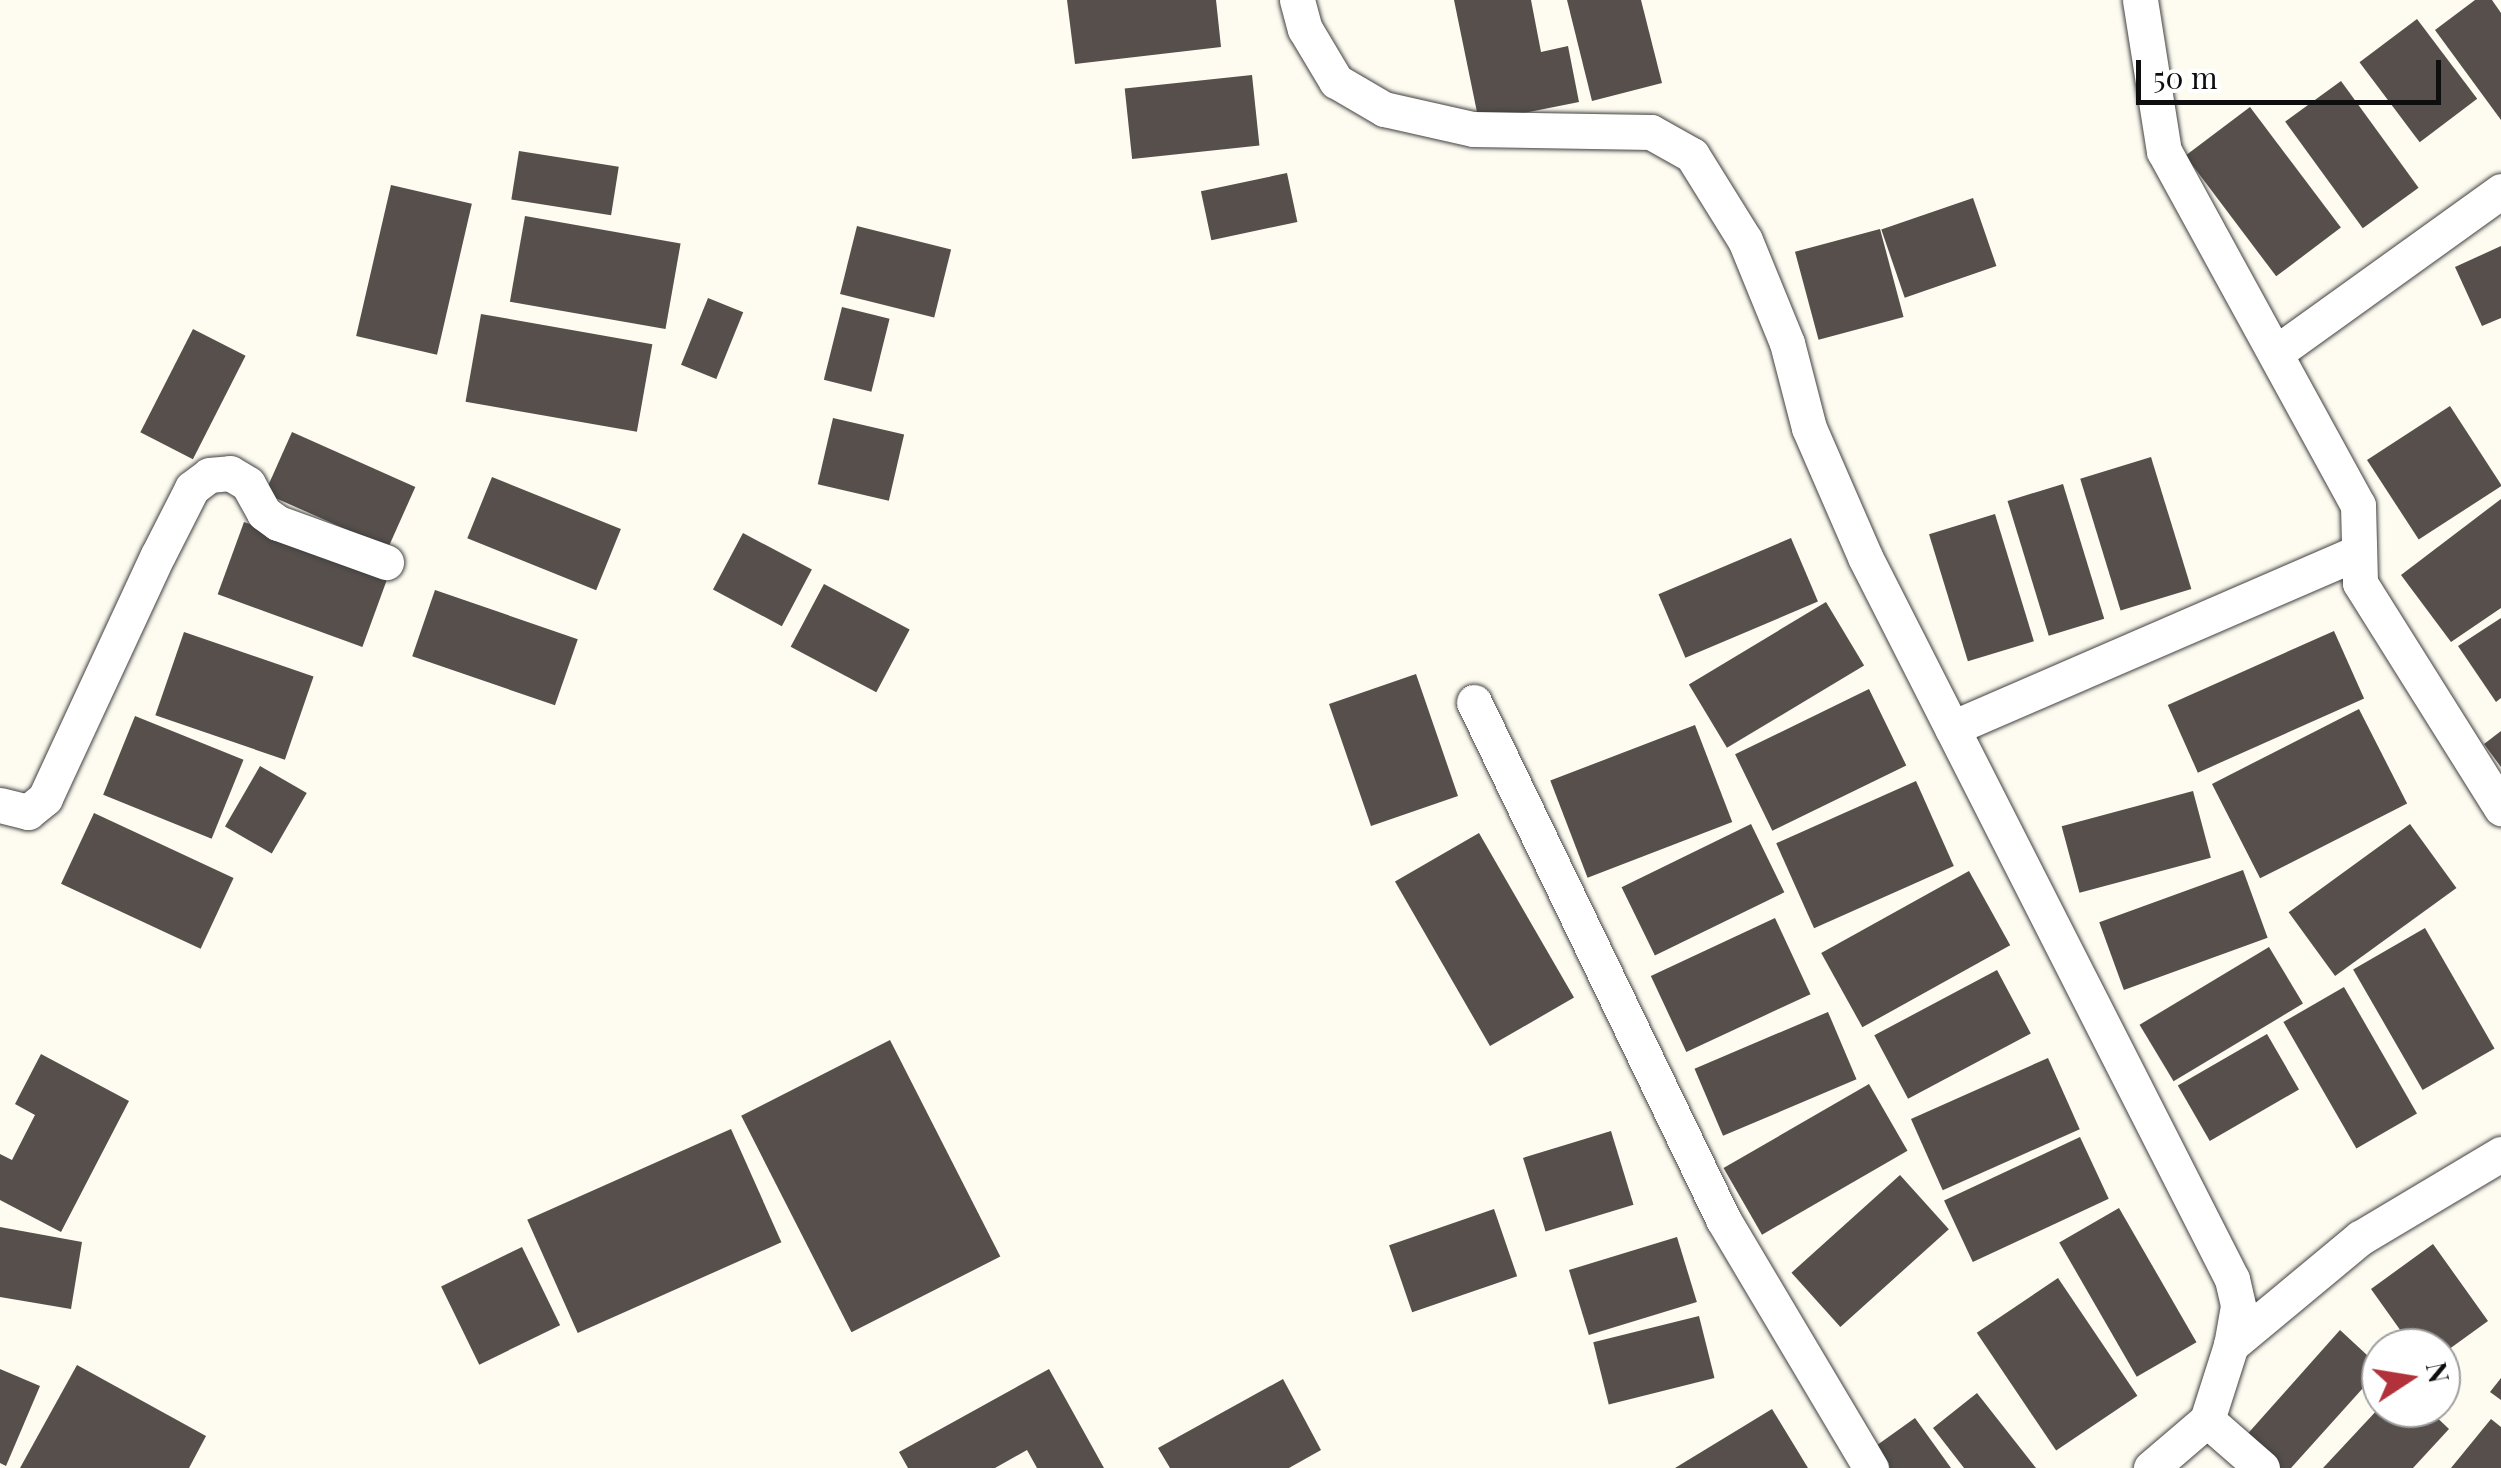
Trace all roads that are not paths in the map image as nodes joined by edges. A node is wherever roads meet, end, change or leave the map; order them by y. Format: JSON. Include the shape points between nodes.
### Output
{"nodes":[{"id":1,"x":1297,"y":0,"type":"edge"},
{"id":2,"x":2140,"y":0,"type":"edge"},
{"id":3,"x":2501,"y":191,"type":"edge"},
{"id":4,"x":2277,"y":352,"type":"junction"},
{"id":5,"x":2357,"y":553,"type":"junction"},
{"id":6,"x":386,"y":562,"type":"dead end"},
{"id":7,"x":1474,"y":702,"type":"dead end"},
{"id":8,"x":1952,"y":728,"type":"junction"},
{"id":9,"x":0,"y":805,"type":"edge"},
{"id":10,"x":2501,"y":808,"type":"edge"},
{"id":11,"x":2501,"y":1154,"type":"edge"},
{"id":12,"x":2231,"y":1345,"type":"junction"},
{"id":13,"x":2207,"y":1420,"type":"junction"},
{"id":14,"x":1871,"y":1468,"type":"edge"},
{"id":15,"x":2151,"y":1468,"type":"edge"},
{"id":16,"x":2262,"y":1468,"type":"edge"}],
"edges":[{"from":1,"to":8,"type":"street","via":[[1304,29],[1336,81],[1384,108],[1473,129],[1651,132],[1692,156],[1746,240],[1786,343],[1808,428]]},
{"from":2,"to":4,"type":"street","via":[[2164,152]]},
{"from":3,"to":4,"type":"street"},
{"from":4,"to":5,"type":"street","via":[[2358,505]]},
{"from":5,"to":8,"type":"street"},
{"from":5,"to":10,"type":"street","via":[[2360,582],[2377,614]]},
{"from":6,"to":9,"type":"street","via":[[278,523],[248,484],[230,473],[210,475],[192,488],[166,538],[45,798],[28,812]]},
{"from":7,"to":14,"type":"street","via":[[1723,1219]]},
{"from":8,"to":12,"type":"street","via":[[2232,1278],[2238,1306]]},
{"from":11,"to":12,"type":"street","via":[[2360,1238]]},
{"from":12,"to":13,"type":"street"},
{"from":13,"to":15,"type":"street"},
{"from":13,"to":16,"type":"street"}]}
